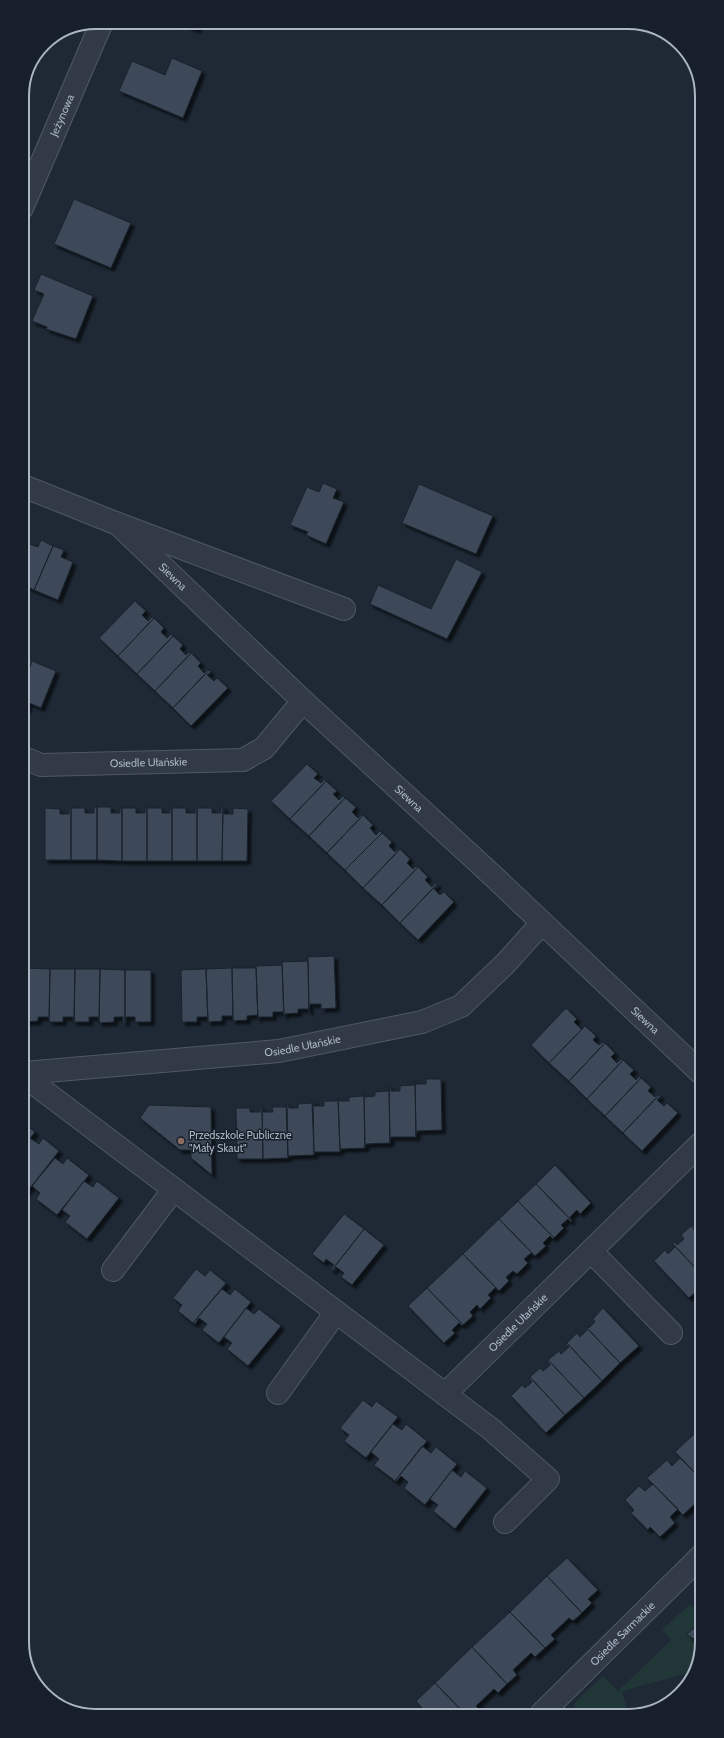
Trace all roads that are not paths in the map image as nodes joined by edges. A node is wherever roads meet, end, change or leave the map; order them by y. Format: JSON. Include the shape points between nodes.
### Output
{"nodes":[{"id":1,"x":99,"y":29,"type":"edge"},
{"id":2,"x":29,"y":192,"type":"edge"},
{"id":3,"x":29,"y":488,"type":"edge"},
{"id":4,"x":118,"y":524,"type":"junction"},
{"id":5,"x":344,"y":609,"type":"dead end"},
{"id":6,"x":303,"y":701,"type":"junction"},
{"id":7,"x":32,"y":761,"type":"edge"},
{"id":8,"x":542,"y":923,"type":"junction"},
{"id":9,"x":695,"y":1068,"type":"edge"},
{"id":10,"x":29,"y":1073,"type":"edge"},
{"id":11,"x":29,"y":1080,"type":"edge"},
{"id":12,"x":695,"y":1149,"type":"edge"},
{"id":13,"x":174,"y":1189,"type":"junction"},
{"id":14,"x":591,"y":1251,"type":"junction"},
{"id":15,"x":113,"y":1270,"type":"dead end"},
{"id":16,"x":336,"y":1312,"type":"junction"},
{"id":17,"x":670,"y":1333,"type":"dead end"},
{"id":18,"x":278,"y":1393,"type":"dead end"},
{"id":19,"x":445,"y":1394,"type":"junction"},
{"id":20,"x":506,"y":1522,"type":"dead end"},
{"id":21,"x":695,"y":1561,"type":"edge"},
{"id":22,"x":546,"y":1709,"type":"edge"}],
"edges":[{"from":1,"to":2,"type":"street","name":"Jeżynowa"},
{"from":3,"to":4,"type":"street","name":"Siewna"},
{"from":4,"to":5,"type":"street","name":"Siewna"},
{"from":4,"to":6,"type":"street","name":"Siewna"},
{"from":6,"to":7,"type":"street","name":"Osiedle Ułańskie","via":[[264,748],[243,760]]},
{"from":6,"to":8,"type":"street","name":"Siewna"},
{"from":8,"to":9,"type":"street","name":"Siewna"},
{"from":8,"to":10,"type":"street","name":"Osiedle Ułańskie","via":[[505,964],[461,1006],[422,1022],[279,1051]]},
{"from":11,"to":13,"type":"street"},
{"from":12,"to":14,"type":"street","name":"Osiedle Ułańskie"},
{"from":13,"to":15,"type":"street"},
{"from":13,"to":16,"type":"street"},
{"from":14,"to":17,"type":"street"},
{"from":14,"to":19,"type":"street","name":"Osiedle Ułańskie"},
{"from":16,"to":18,"type":"street"},
{"from":16,"to":19,"type":"street"},
{"from":19,"to":20,"type":"street","via":[[491,1429],[548,1479]]},
{"from":21,"to":22,"type":"street","name":"Osiedle Sarmackie"}]}
